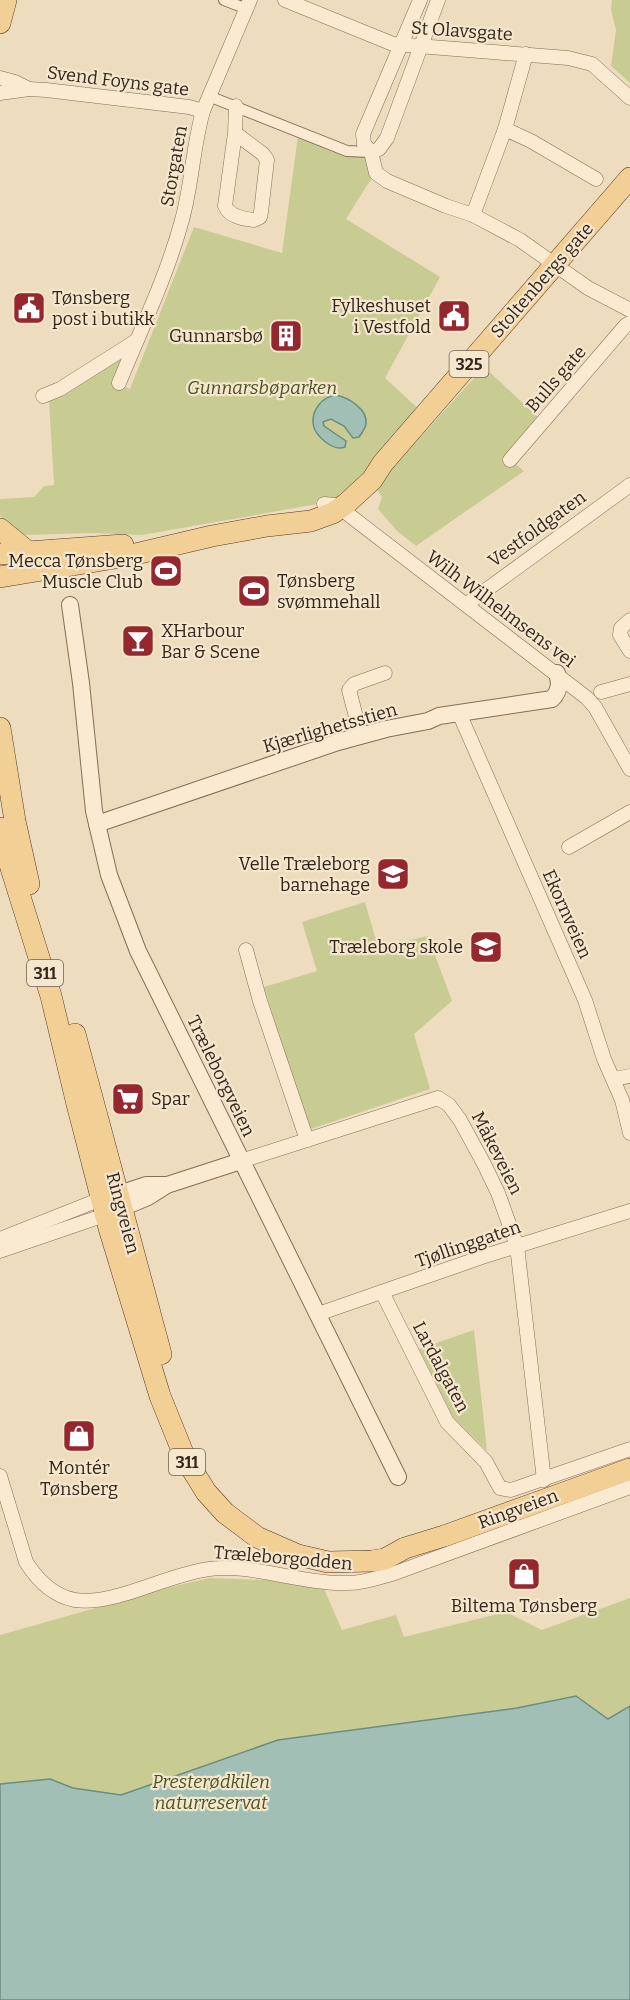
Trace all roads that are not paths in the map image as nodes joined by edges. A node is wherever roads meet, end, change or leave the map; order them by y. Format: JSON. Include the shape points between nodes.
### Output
{"nodes":[{"id":1,"x":6,"y":0,"type":"edge"},
{"id":2,"x":224,"y":0,"type":"edge"},
{"id":3,"x":285,"y":0,"type":"edge"},
{"id":4,"x":420,"y":0,"type":"edge"},
{"id":5,"x":438,"y":0,"type":"edge"},
{"id":6,"x":249,"y":5,"type":"edge"},
{"id":7,"x":0,"y":23,"type":"edge"},
{"id":8,"x":401,"y":45,"type":"junction"},
{"id":9,"x":422,"y":46,"type":"junction"},
{"id":10,"x":526,"y":54,"type":"junction"},
{"id":11,"x":0,"y":78,"type":"edge"},
{"id":12,"x":29,"y":89,"type":"junction"},
{"id":13,"x":0,"y":93,"type":"edge"},
{"id":14,"x":630,"y":98,"type":"edge"},
{"id":15,"x":216,"y":99,"type":"dead end"},
{"id":16,"x":236,"y":106,"type":"junction"},
{"id":17,"x":203,"y":111,"type":"junction"},
{"id":18,"x":505,"y":129,"type":"junction"},
{"id":19,"x":235,"y":133,"type":"junction"},
{"id":20,"x":371,"y":152,"type":"junction"},
{"id":21,"x":630,"y":178,"type":"edge"},
{"id":22,"x":596,"y":179,"type":"dead end"},
{"id":23,"x":473,"y":215,"type":"junction"},
{"id":24,"x":555,"y":265,"type":"junction"},
{"id":25,"x":630,"y":310,"type":"edge"},
{"id":26,"x":630,"y":323,"type":"edge"},
{"id":27,"x":136,"y":341,"type":"junction"},
{"id":28,"x":119,"y":383,"type":"dead end"},
{"id":29,"x":43,"y":396,"type":"dead end"},
{"id":30,"x":510,"y":460,"type":"dead end"},
{"id":31,"x":630,"y":485,"type":"edge"},
{"id":32,"x":332,"y":506,"type":"junction"},
{"id":33,"x":0,"y":529,"type":"edge"},
{"id":34,"x":204,"y":538,"type":"junction"},
{"id":35,"x":27,"y":551,"type":"junction"},
{"id":36,"x":51,"y":551,"type":"junction"},
{"id":37,"x":0,"y":554,"type":"edge"},
{"id":38,"x":0,"y":566,"type":"edge"},
{"id":39,"x":0,"y":577,"type":"edge"},
{"id":40,"x":467,"y":604,"type":"junction"},
{"id":41,"x":70,"y":605,"type":"dead end"},
{"id":42,"x":630,"y":620,"type":"edge"},
{"id":43,"x":630,"y":651,"type":"edge"},
{"id":44,"x":386,"y":673,"type":"dead end"},
{"id":45,"x":557,"y":673,"type":"junction"},
{"id":46,"x":630,"y":684,"type":"edge"},
{"id":47,"x":601,"y":692,"type":"dead end"},
{"id":48,"x":459,"y":713,"type":"junction"},
{"id":49,"x":0,"y":728,"type":"edge"},
{"id":50,"x":361,"y":736,"type":"junction"},
{"id":51,"x":630,"y":769,"type":"edge"},
{"id":52,"x":630,"y":812,"type":"edge"},
{"id":53,"x":97,"y":824,"type":"junction"},
{"id":54,"x":0,"y":828,"type":"edge"},
{"id":55,"x":569,"y":847,"type":"dead end"},
{"id":56,"x":246,"y":950,"type":"dead end"},
{"id":57,"x":630,"y":1076,"type":"edge"},
{"id":58,"x":614,"y":1079,"type":"junction"},
{"id":59,"x":630,"y":1133,"type":"edge"},
{"id":60,"x":307,"y":1140,"type":"junction"},
{"id":61,"x":241,"y":1161,"type":"junction"},
{"id":62,"x":112,"y":1204,"type":"junction"},
{"id":63,"x":630,"y":1211,"type":"edge"},
{"id":64,"x":0,"y":1239,"type":"edge"},
{"id":65,"x":517,"y":1246,"type":"junction"},
{"id":66,"x":0,"y":1251,"type":"edge"},
{"id":67,"x":382,"y":1292,"type":"junction"},
{"id":68,"x":318,"y":1314,"type":"junction"},
{"id":69,"x":630,"y":1449,"type":"edge"},
{"id":70,"x":630,"y":1469,"type":"edge"},
{"id":71,"x":0,"y":1476,"type":"edge"},
{"id":72,"x":398,"y":1476,"type":"dead end"},
{"id":73,"x":544,"y":1480,"type":"junction"},
{"id":74,"x":630,"y":1487,"type":"edge"}],
"edges":[{"from":1,"to":7,"type":"main road"},
{"from":2,"to":6,"type":"street"},
{"from":3,"to":8,"type":"street","name":"St Olavsgate"},
{"from":4,"to":8,"type":"street"},
{"from":5,"to":9,"type":"street"},
{"from":6,"to":17,"type":"street","name":"Storgaten"},
{"from":8,"to":9,"type":"street","name":"St Olavsgate"},
{"from":8,"to":20,"type":"street","via":[[363,134],[364,144]]},
{"from":9,"to":10,"type":"street","name":"St Olavsgate"},
{"from":9,"to":20,"type":"street","via":[[387,138],[379,149]]},
{"from":10,"to":14,"type":"street","name":"St Olavsgate","via":[[588,62]]},
{"from":10,"to":18,"type":"street"},
{"from":11,"to":12,"type":"street","name":"Svend Foyns gate"},
{"from":12,"to":13,"type":"street","name":"Svend Foyns gate"},
{"from":12,"to":17,"type":"street","name":"Svend Foyns gate"},
{"from":15,"to":16,"type":"street"},
{"from":16,"to":19,"type":"street"},
{"from":16,"to":20,"type":"street","via":[[347,152]]},
{"from":17,"to":27,"type":"street","name":"Storgaten","via":[[182,221]]},
{"from":18,"to":22,"type":"street"},
{"from":18,"to":23,"type":"street"},
{"from":19,"to":19,"type":"street","via":[[267,160],[260,217],[254,220],[235,216],[225,207]]},
{"from":20,"to":23,"type":"street","via":[[376,173],[387,181]]},
{"from":21,"to":24,"type":"main road","name":"Stoltenbergs gate","number":"325"},
{"from":23,"to":24,"type":"street","via":[[520,240]]},
{"from":24,"to":25,"type":"street"},
{"from":24,"to":32,"type":"main road","name":"Stoltenbergs gate","number":"325","via":[[368,485]]},
{"from":26,"to":30,"type":"street","name":"Bulls gate"},
{"from":27,"to":28,"type":"street","name":"Storgaten"},
{"from":27,"to":29,"type":"street"},
{"from":31,"to":40,"type":"street","name":"Vestfoldgaten"},
{"from":32,"to":34,"type":"main road","name":"Stoltenbergs gate","number":"325","via":[[311,521]]},
{"from":32,"to":40,"type":"street","name":"Wilh Wilhelmsens vei"},
{"from":33,"to":35,"type":"main road"},
{"from":34,"to":36,"type":"main road","name":"Stoltenbergs gate","number":"325"},
{"from":34,"to":39,"type":"main road","name":"Stoltenbergs gate","number":"325","via":[[127,556]]},
{"from":35,"to":36,"type":"main road","name":"Stoltenbergs gate","number":"325"},
{"from":35,"to":37,"type":"main road","name":"Stoltenbergs gate","number":"325"},
{"from":36,"to":38,"type":"main road","name":"Stoltenbergs gate","number":"325"},
{"from":40,"to":45,"type":"street","name":"Wilh Wilhelmsens vei"},
{"from":41,"to":53,"type":"street","name":"Træleborgveien"},
{"from":42,"to":43,"type":"street","via":[[621,628],[620,635]]},
{"from":44,"to":50,"type":"street","via":[[351,687]]},
{"from":45,"to":48,"type":"street","name":"Kjærlighetsstien","via":[[560,683],[552,699]]},
{"from":45,"to":51,"type":"street","name":"Wilh Wilhelmsens vei","via":[[596,707]]},
{"from":46,"to":47,"type":"street"},
{"from":48,"to":50,"type":"street","name":"Kjærlighetsstien"},
{"from":48,"to":58,"type":"street","name":"Ekornveien","via":[[585,1000]]},
{"from":49,"to":62,"type":"main road","name":"Ringveien","number":"311","via":[[24,864],[71,1017]]},
{"from":50,"to":53,"type":"street","name":"Kjærlighetsstien"},
{"from":52,"to":55,"type":"street"},
{"from":53,"to":61,"type":"street","name":"Træleborgveien","via":[[109,874],[138,951]]},
{"from":54,"to":62,"type":"main road","name":"Ringveien","number":"311","via":[[58,1020],[77,1104]]},
{"from":56,"to":60,"type":"street"},
{"from":57,"to":58,"type":"street"},
{"from":58,"to":59,"type":"street","name":"Ekornveien"},
{"from":60,"to":61,"type":"street","name":"Måkeveien"},
{"from":60,"to":65,"type":"street","name":"Måkeveien","via":[[438,1098],[460,1120],[484,1164]]},
{"from":61,"to":62,"type":"street","name":"Måkeveien","via":[[167,1185],[146,1185]]},
{"from":61,"to":68,"type":"street","name":"Træleborgveien"},
{"from":62,"to":64,"type":"street","name":"Måkeveien"},
{"from":62,"to":66,"type":"street"},
{"from":62,"to":70,"type":"main road","name":"Ringveien","number":"311","via":[[141,1337],[168,1419],[195,1477],[214,1501],[257,1537],[313,1559],[385,1559],[405,1548]]},
{"from":63,"to":65,"type":"street","name":"Tjøllinggaten"},
{"from":65,"to":67,"type":"street","name":"Tjøllinggaten"},
{"from":65,"to":73,"type":"street","name":"Måkeveien"},
{"from":67,"to":68,"type":"street","name":"Tjøllinggaten"},
{"from":67,"to":73,"type":"street","name":"Lardalgaten","via":[[447,1422],[486,1462],[500,1488],[511,1490]]},
{"from":68,"to":72,"type":"street","name":"Træleborgveien"},
{"from":69,"to":73,"type":"street","name":"Lardalgaten"},
{"from":71,"to":74,"type":"street","name":"Træleborgodden","via":[[26,1562],[42,1584],[56,1593],[89,1601],[211,1568],[321,1582],[365,1581],[405,1570]]}]}
